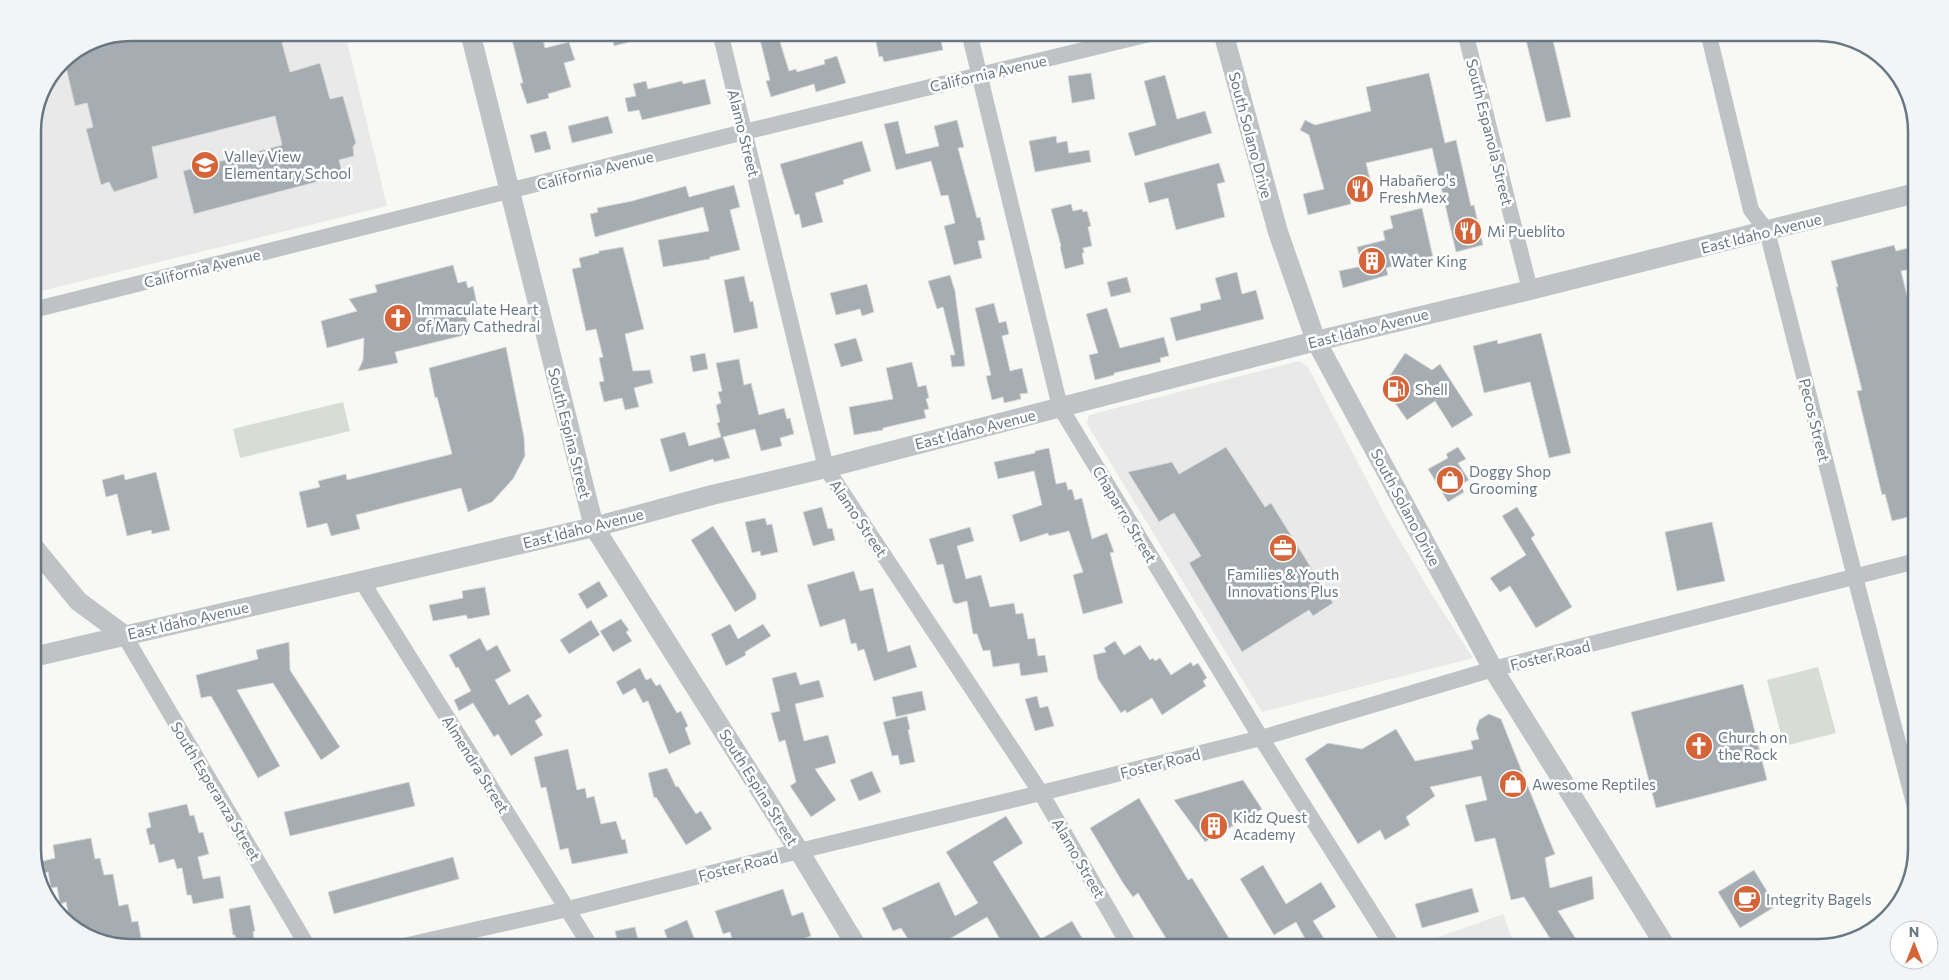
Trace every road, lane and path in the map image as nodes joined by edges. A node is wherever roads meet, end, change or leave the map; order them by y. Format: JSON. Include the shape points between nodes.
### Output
{"nodes":[{"id":1,"x":472,"y":41,"type":"edge"},
{"id":2,"x":722,"y":41,"type":"edge"},
{"id":3,"x":971,"y":41,"type":"edge"},
{"id":4,"x":1121,"y":41,"type":"edge"},
{"id":5,"x":1225,"y":41,"type":"edge"},
{"id":6,"x":1467,"y":41,"type":"edge"},
{"id":7,"x":1710,"y":41,"type":"edge"},
{"id":8,"x":979,"y":75,"type":"junction"},
{"id":9,"x":744,"y":132,"type":"junction"},
{"id":10,"x":510,"y":191,"type":"junction"},
{"id":11,"x":1908,"y":195,"type":"edge"},
{"id":12,"x":1767,"y":232,"type":"junction"},
{"id":13,"x":1530,"y":290,"type":"junction"},
{"id":14,"x":41,"y":308,"type":"edge"},
{"id":15,"x":1316,"y":341,"type":"junction"},
{"id":16,"x":1060,"y":407,"type":"junction"},
{"id":17,"x":826,"y":468,"type":"junction"},
{"id":18,"x":594,"y":527,"type":"junction"},
{"id":19,"x":41,"y":556,"type":"edge"},
{"id":20,"x":1908,"y":563,"type":"edge"},
{"id":21,"x":1854,"y":577,"type":"junction"},
{"id":22,"x":361,"y":580,"type":"junction"},
{"id":23,"x":124,"y":635,"type":"junction"},
{"id":24,"x":41,"y":655,"type":"edge"},
{"id":25,"x":1494,"y":669,"type":"junction"},
{"id":26,"x":1261,"y":738,"type":"junction"},
{"id":27,"x":1908,"y":780,"type":"edge"},
{"id":28,"x":1041,"y":793,"type":"junction"},
{"id":29,"x":799,"y":851,"type":"junction"},
{"id":30,"x":568,"y":908,"type":"junction"},
{"id":31,"x":303,"y":939,"type":"edge"},
{"id":32,"x":438,"y":939,"type":"edge"},
{"id":33,"x":586,"y":939,"type":"edge"},
{"id":34,"x":852,"y":939,"type":"edge"},
{"id":35,"x":1125,"y":939,"type":"edge"},
{"id":36,"x":1387,"y":939,"type":"edge"},
{"id":37,"x":1660,"y":939,"type":"edge"}],
"edges":[{"from":1,"to":10,"type":"street","name":"South Espina Street"},
{"from":2,"to":9,"type":"street","name":"Alamo Street"},
{"from":3,"to":8,"type":"street","name":"Chaparro Street"},
{"from":4,"to":8,"type":"street","name":"California Avenue"},
{"from":5,"to":15,"type":"street","name":"South Solano Drive","via":[[1278,232]]},
{"from":6,"to":13,"type":"street","name":"South Espanola Street"},
{"from":7,"to":12,"type":"street","name":"Pecos Street","via":[[1751,210]]},
{"from":8,"to":9,"type":"street","name":"California Avenue"},
{"from":8,"to":16,"type":"street","name":"Chaparro Street"},
{"from":9,"to":10,"type":"street","name":"California Avenue"},
{"from":9,"to":17,"type":"street","name":"Alamo Street"},
{"from":10,"to":14,"type":"street","name":"California Avenue"},
{"from":10,"to":18,"type":"street","name":"South Espina Street"},
{"from":11,"to":12,"type":"street","name":"East Idaho Avenue"},
{"from":12,"to":13,"type":"street","name":"East Idaho Avenue"},
{"from":12,"to":21,"type":"street","name":"Pecos Street"},
{"from":13,"to":15,"type":"street","name":"East Idaho Avenue"},
{"from":15,"to":16,"type":"street","name":"East Idaho Avenue"},
{"from":15,"to":25,"type":"street","name":"South Solano Drive"},
{"from":16,"to":17,"type":"street","name":"East Idaho Avenue"},
{"from":16,"to":26,"type":"street","name":"Chaparro Street"},
{"from":17,"to":18,"type":"street","name":"East Idaho Avenue","via":[[712,494]]},
{"from":17,"to":28,"type":"street","name":"Alamo Street"},
{"from":18,"to":22,"type":"street","name":"East Idaho Avenue"},
{"from":18,"to":29,"type":"street","name":"South Espina Street"},
{"from":19,"to":23,"type":"street","via":[[78,601]]},
{"from":20,"to":21,"type":"street","name":"Foster Road"},
{"from":21,"to":25,"type":"street","name":"Foster Road"},
{"from":21,"to":27,"type":"street","name":"Pecos Street"},
{"from":22,"to":23,"type":"street","name":"East Idaho Avenue"},
{"from":22,"to":30,"type":"street","name":"Almendra Street"},
{"from":23,"to":24,"type":"street","name":"East Idaho Avenue"},
{"from":23,"to":31,"type":"street","name":"South Esperanza Street"},
{"from":25,"to":26,"type":"street","name":"Foster Road"},
{"from":25,"to":37,"type":"street","name":"South Solano Drive"},
{"from":26,"to":28,"type":"street","name":"Foster Road"},
{"from":26,"to":36,"type":"street","name":"Chaparro Street"},
{"from":28,"to":29,"type":"street","name":"Foster Road"},
{"from":28,"to":35,"type":"street","name":"Alamo Street"},
{"from":29,"to":30,"type":"street","name":"Foster Road"},
{"from":29,"to":34,"type":"street","name":"South Espina Street"},
{"from":30,"to":32,"type":"street","name":"Foster Road"},
{"from":30,"to":33,"type":"street","name":"Almendra Street"}]}
